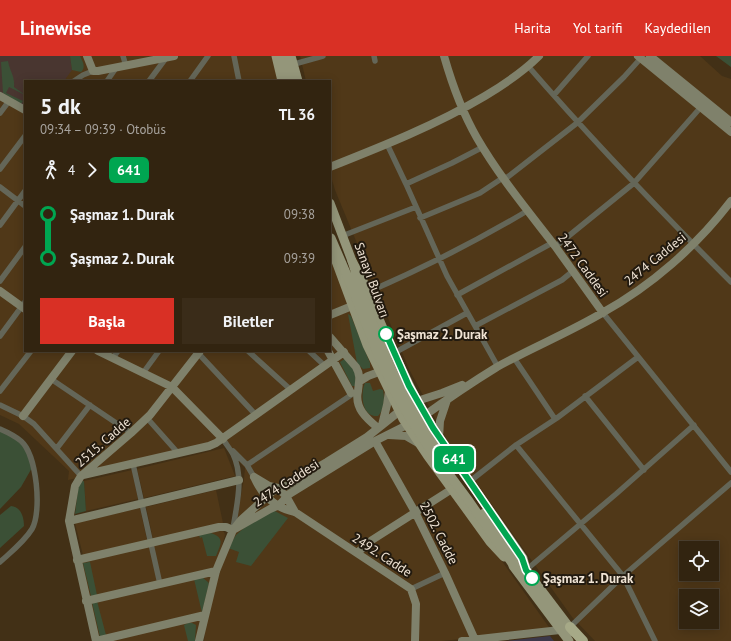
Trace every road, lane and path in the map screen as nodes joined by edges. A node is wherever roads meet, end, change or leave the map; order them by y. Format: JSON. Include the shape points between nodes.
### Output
{"nodes":[{"id":1,"x":87,"y":56,"type":"edge"},
{"id":2,"x":123,"y":56,"type":"edge"},
{"id":3,"x":208,"y":56,"type":"edge"},
{"id":4,"x":234,"y":56,"type":"edge"},
{"id":5,"x":276,"y":56,"type":"edge"},
{"id":6,"x":283,"y":56,"type":"edge"},
{"id":7,"x":291,"y":56,"type":"edge"},
{"id":8,"x":323,"y":56,"type":"edge"},
{"id":9,"x":444,"y":56,"type":"edge"},
{"id":10,"x":539,"y":56,"type":"edge"},
{"id":11,"x":588,"y":56,"type":"edge"},
{"id":12,"x":650,"y":56,"type":"edge"},
{"id":13,"x":164,"y":57,"type":"edge"},
{"id":14,"x":639,"y":57,"type":"edge"},
{"id":15,"x":298,"y":59,"type":"edge"},
{"id":16,"x":126,"y":66,"type":"junction"},
{"id":17,"x":528,"y":66,"type":"junction"},
{"id":18,"x":116,"y":68,"type":"junction"},
{"id":19,"x":93,"y":71,"type":"junction"},
{"id":20,"x":76,"y":80,"type":"edge"},
{"id":21,"x":108,"y":80,"type":"edge"},
{"id":22,"x":149,"y":80,"type":"edge"},
{"id":23,"x":191,"y":80,"type":"edge"},
{"id":24,"x":238,"y":80,"type":"edge"},
{"id":25,"x":282,"y":80,"type":"edge"},
{"id":26,"x":289,"y":80,"type":"edge"},
{"id":27,"x":298,"y":80,"type":"edge"},
{"id":28,"x":298,"y":80,"type":"edge"},
{"id":29,"x":554,"y":95,"type":"junction"},
{"id":30,"x":0,"y":96,"type":"edge"},
{"id":31,"x":9,"y":101,"type":"junction"},
{"id":32,"x":701,"y":107,"type":"junction"},
{"id":33,"x":24,"y":109,"type":"edge"},
{"id":34,"x":463,"y":109,"type":"junction"},
{"id":35,"x":0,"y":113,"type":"edge"},
{"id":36,"x":731,"y":122,"type":"edge"},
{"id":37,"x":577,"y":123,"type":"junction"},
{"id":38,"x":731,"y":132,"type":"edge"},
{"id":39,"x":24,"y":137,"type":"edge"},
{"id":40,"x":387,"y":144,"type":"junction"},
{"id":41,"x":483,"y":148,"type":"junction"},
{"id":42,"x":331,"y":167,"type":"edge"},
{"id":43,"x":0,"y":169,"type":"edge"},
{"id":44,"x":504,"y":178,"type":"junction"},
{"id":45,"x":406,"y":184,"type":"junction"},
{"id":46,"x":634,"y":184,"type":"junction"},
{"id":47,"x":0,"y":187,"type":"edge"},
{"id":48,"x":24,"y":192,"type":"edge"},
{"id":49,"x":18,"y":201,"type":"junction"},
{"id":50,"x":731,"y":201,"type":"edge"},
{"id":51,"x":24,"y":205,"type":"edge"},
{"id":52,"x":331,"y":206,"type":"edge"},
{"id":53,"x":416,"y":207,"type":"junction"},
{"id":54,"x":527,"y":211,"type":"junction"},
{"id":55,"x":420,"y":218,"type":"junction"},
{"id":56,"x":0,"y":225,"type":"edge"},
{"id":57,"x":342,"y":236,"type":"junction"},
{"id":58,"x":331,"y":243,"type":"edge"},
{"id":59,"x":331,"y":244,"type":"edge"},
{"id":60,"x":693,"y":244,"type":"junction"},
{"id":61,"x":554,"y":245,"type":"junction"},
{"id":62,"x":24,"y":248,"type":"edge"},
{"id":63,"x":439,"y":260,"type":"junction"},
{"id":64,"x":352,"y":261,"type":"junction"},
{"id":65,"x":573,"y":272,"type":"junction"},
{"id":66,"x":0,"y":281,"type":"edge"},
{"id":67,"x":731,"y":282,"type":"edge"},
{"id":68,"x":0,"y":290,"type":"edge"},
{"id":69,"x":368,"y":292,"type":"junction"},
{"id":70,"x":457,"y":295,"type":"junction"},
{"id":71,"x":24,"y":306,"type":"edge"},
{"id":72,"x":352,"y":306,"type":"junction"},
{"id":73,"x":467,"y":313,"type":"junction"},
{"id":74,"x":603,"y":313,"type":"junction"},
{"id":75,"x":331,"y":315,"type":"edge"},
{"id":76,"x":475,"y":326,"type":"junction"},
{"id":77,"x":0,"y":336,"type":"edge"},
{"id":78,"x":331,"y":338,"type":"edge"},
{"id":79,"x":30,"y":352,"type":"edge"},
{"id":80,"x":71,"y":352,"type":"edge"},
{"id":81,"x":100,"y":352,"type":"edge"},
{"id":82,"x":117,"y":352,"type":"edge"},
{"id":83,"x":158,"y":352,"type":"edge"},
{"id":84,"x":199,"y":352,"type":"edge"},
{"id":85,"x":249,"y":352,"type":"edge"},
{"id":86,"x":310,"y":352,"type":"edge"},
{"id":87,"x":328,"y":352,"type":"edge"},
{"id":88,"x":344,"y":352,"type":"junction"},
{"id":89,"x":394,"y":353,"type":"junction"},
{"id":90,"x":638,"y":357,"type":"junction"},
{"id":91,"x":112,"y":358,"type":"junction"},
{"id":92,"x":514,"y":358,"type":"junction"},
{"id":93,"x":333,"y":361,"type":"junction"},
{"id":94,"x":325,"y":366,"type":"junction"},
{"id":95,"x":498,"y":367,"type":"junction"},
{"id":96,"x":379,"y":372,"type":"junction"},
{"id":97,"x":143,"y":373,"type":"junction"},
{"id":98,"x":51,"y":379,"type":"junction"},
{"id":99,"x":478,"y":379,"type":"junction"},
{"id":100,"x":406,"y":380,"type":"junction"},
{"id":101,"x":360,"y":381,"type":"junction"},
{"id":102,"x":172,"y":387,"type":"junction"},
{"id":103,"x":291,"y":390,"type":"junction"},
{"id":104,"x":0,"y":391,"type":"edge"},
{"id":105,"x":389,"y":391,"type":"junction"},
{"id":106,"x":354,"y":393,"type":"junction"},
{"id":107,"x":585,"y":396,"type":"junction"},
{"id":108,"x":448,"y":399,"type":"junction"},
{"id":109,"x":417,"y":401,"type":"junction"},
{"id":110,"x":90,"y":405,"type":"junction"},
{"id":111,"x":0,"y":406,"type":"edge"},
{"id":112,"x":399,"y":412,"type":"junction"},
{"id":113,"x":256,"y":415,"type":"junction"},
{"id":114,"x":425,"y":415,"type":"junction"},
{"id":115,"x":23,"y":416,"type":"junction"},
{"id":116,"x":147,"y":418,"type":"junction"},
{"id":117,"x":555,"y":419,"type":"junction"},
{"id":118,"x":406,"y":425,"type":"junction"},
{"id":119,"x":694,"y":426,"type":"junction"},
{"id":120,"x":380,"y":427,"type":"junction"},
{"id":121,"x":0,"y":429,"type":"edge"},
{"id":122,"x":132,"y":433,"type":"junction"},
{"id":123,"x":386,"y":435,"type":"junction"},
{"id":124,"x":440,"y":438,"type":"junction"},
{"id":125,"x":223,"y":439,"type":"junction"},
{"id":126,"x":374,"y":441,"type":"junction"},
{"id":127,"x":516,"y":445,"type":"junction"},
{"id":128,"x":421,"y":446,"type":"junction"},
{"id":129,"x":57,"y":448,"type":"junction"},
{"id":130,"x":178,"y":453,"type":"junction"},
{"id":131,"x":133,"y":464,"type":"junction"},
{"id":132,"x":246,"y":466,"type":"junction"},
{"id":133,"x":644,"y":470,"type":"junction"},
{"id":134,"x":731,"y":472,"type":"edge"},
{"id":135,"x":81,"y":476,"type":"junction"},
{"id":136,"x":254,"y":477,"type":"junction"},
{"id":137,"x":239,"y":480,"type":"junction"},
{"id":138,"x":469,"y":482,"type":"junction"},
{"id":139,"x":731,"y":483,"type":"edge"},
{"id":140,"x":278,"y":488,"type":"junction"},
{"id":141,"x":452,"y":489,"type":"junction"},
{"id":142,"x":267,"y":496,"type":"junction"},
{"id":143,"x":286,"y":496,"type":"junction"},
{"id":144,"x":142,"y":504,"type":"junction"},
{"id":145,"x":276,"y":506,"type":"junction"},
{"id":146,"x":295,"y":512,"type":"junction"},
{"id":147,"x":415,"y":512,"type":"junction"},
{"id":148,"x":69,"y":521,"type":"junction"},
{"id":149,"x":579,"y":524,"type":"junction"},
{"id":150,"x":233,"y":530,"type":"junction"},
{"id":151,"x":151,"y":543,"type":"junction"},
{"id":152,"x":357,"y":553,"type":"junction"},
{"id":153,"x":77,"y":560,"type":"junction"},
{"id":154,"x":0,"y":562,"type":"edge"},
{"id":155,"x":216,"y":571,"type":"junction"},
{"id":156,"x":522,"y":571,"type":"junction"},
{"id":157,"x":445,"y":573,"type":"junction"},
{"id":158,"x":623,"y":576,"type":"junction"},
{"id":159,"x":160,"y":584,"type":"junction"},
{"id":160,"x":411,"y":589,"type":"junction"},
{"id":161,"x":86,"y":602,"type":"junction"},
{"id":162,"x":205,"y":615,"type":"junction"},
{"id":163,"x":565,"y":629,"type":"junction"},
{"id":164,"x":517,"y":638,"type":"edge"},
{"id":165,"x":475,"y":640,"type":"junction"},
{"id":166,"x":96,"y":641,"type":"edge"},
{"id":167,"x":199,"y":641,"type":"edge"},
{"id":168,"x":415,"y":641,"type":"edge"},
{"id":169,"x":462,"y":641,"type":"edge"},
{"id":170,"x":466,"y":641,"type":"edge"},
{"id":171,"x":569,"y":641,"type":"edge"},
{"id":172,"x":582,"y":641,"type":"edge"},
{"id":173,"x":655,"y":641,"type":"edge"}],
"edges":[{"from":1,"to":19,"type":"street"},
{"from":2,"to":16,"type":"street"},
{"from":3,"to":23,"type":"street"},
{"from":4,"to":24,"type":"street"},
{"from":5,"to":25,"type":"main road"},
{"from":6,"to":26,"type":"main road"},
{"from":7,"to":27,"type":"main road"},
{"from":8,"to":15,"type":"street"},
{"from":9,"to":34,"type":"street","name":"2472 Caddesi"},
{"from":10,"to":17,"type":"street"},
{"from":11,"to":29,"type":"street"},
{"from":12,"to":36,"type":"street"},
{"from":13,"to":16,"type":"street"},
{"from":13,"to":22,"type":"street"},
{"from":14,"to":32,"type":"street"},
{"from":14,"to":37,"type":"street","via":[[624,77]]},
{"from":15,"to":28,"type":"main road"},
{"from":16,"to":18,"type":"street"},
{"from":17,"to":29,"type":"street"},
{"from":17,"to":34,"type":"street","via":[[506,83]]},
{"from":18,"to":19,"type":"street"},
{"from":18,"to":21,"type":"street"},
{"from":19,"to":20,"type":"street"},
{"from":29,"to":37,"type":"street"},
{"from":30,"to":31,"type":"street"},
{"from":31,"to":33,"type":"street"},
{"from":31,"to":35,"type":"street"},
{"from":32,"to":38,"type":"street"},
{"from":32,"to":46,"type":"street"},
{"from":34,"to":40,"type":"street"},
{"from":34,"to":41,"type":"street","name":"2472 Caddesi"},
{"from":37,"to":44,"type":"street"},
{"from":37,"to":46,"type":"street"},
{"from":39,"to":43,"type":"street"},
{"from":40,"to":42,"type":"street"},
{"from":40,"to":45,"type":"street"},
{"from":41,"to":44,"type":"street","name":"2472 Caddesi"},
{"from":41,"to":45,"type":"street"},
{"from":44,"to":54,"type":"street","name":"2472 Caddesi"},
{"from":44,"to":55,"type":"street","via":[[480,193]]},
{"from":45,"to":53,"type":"street"},
{"from":46,"to":60,"type":"street"},
{"from":46,"to":61,"type":"street"},
{"from":47,"to":49,"type":"street"},
{"from":48,"to":49,"type":"street"},
{"from":49,"to":51,"type":"street"},
{"from":49,"to":56,"type":"street"},
{"from":50,"to":60,"type":"street","name":"2474 Caddesi"},
{"from":52,"to":57,"type":"main road","name":"Sanayi Bulvarı"},
{"from":53,"to":55,"type":"street"},
{"from":53,"to":57,"type":"street"},
{"from":54,"to":61,"type":"street","name":"2472 Caddesi"},
{"from":54,"to":63,"type":"street"},
{"from":55,"to":63,"type":"street"},
{"from":57,"to":64,"type":"main road","name":"Sanayi Bulvarı"},
{"from":58,"to":156,"type":"main road","name":"Sanayi Bulvarı","bridge":true,"via":[[379,357],[408,415],[425,442]]},
{"from":59,"to":72,"type":"main road"},
{"from":60,"to":67,"type":"street"},
{"from":60,"to":74,"type":"street","name":"2474 Caddesi","via":[[647,284]]},
{"from":61,"to":65,"type":"street","name":"2472 Caddesi"},
{"from":61,"to":70,"type":"street"},
{"from":62,"to":66,"type":"street"},
{"from":63,"to":69,"type":"street"},
{"from":63,"to":70,"type":"street"},
{"from":64,"to":69,"type":"main road"},
{"from":64,"to":156,"type":"main road","name":"Sanayi Bulvarı","bridge":true,"via":[[368,312],[409,404]]},
{"from":65,"to":74,"type":"street","name":"2472 Caddesi"},
{"from":65,"to":76,"type":"street"},
{"from":68,"to":71,"type":"street"},
{"from":69,"to":89,"type":"main road"},
{"from":70,"to":73,"type":"street"},
{"from":71,"to":77,"type":"street"},
{"from":72,"to":75,"type":"street"},
{"from":72,"to":96,"type":"main road"},
{"from":73,"to":76,"type":"street"},
{"from":73,"to":89,"type":"street"},
{"from":74,"to":90,"type":"street","name":"2472 Caddesi"},
{"from":74,"to":92,"type":"street","name":"2474 Caddesi"},
{"from":76,"to":95,"type":"street"},
{"from":78,"to":88,"type":"street"},
{"from":79,"to":104,"type":"street"},
{"from":80,"to":98,"type":"street"},
{"from":81,"to":91,"type":"street"},
{"from":82,"to":91,"type":"street"},
{"from":83,"to":97,"type":"street"},
{"from":84,"to":102,"type":"street","name":"2515. Cadde"},
{"from":84,"to":113,"type":"street"},
{"from":85,"to":103,"type":"street"},
{"from":86,"to":94,"type":"street"},
{"from":87,"to":93,"type":"street"},
{"from":88,"to":93,"type":"street"},
{"from":88,"to":101,"type":"street","via":[[359,372]]},
{"from":89,"to":100,"type":"main road"},
{"from":90,"to":107,"type":"street"},
{"from":90,"to":119,"type":"street","name":"2472 Caddesi"},
{"from":91,"to":97,"type":"street"},
{"from":92,"to":95,"type":"street","name":"2474 Caddesi"},
{"from":92,"to":117,"type":"street"},
{"from":93,"to":94,"type":"street"},
{"from":93,"to":106,"type":"street"},
{"from":94,"to":103,"type":"street"},
{"from":95,"to":99,"type":"street","name":"2474 Caddesi"},
{"from":96,"to":101,"type":"street"},
{"from":96,"to":105,"type":"main road"},
{"from":97,"to":102,"type":"street"},
{"from":98,"to":110,"type":"street"},
{"from":98,"to":115,"type":"street"},
{"from":99,"to":108,"type":"street","name":"2474 Caddesi"},
{"from":99,"to":109,"type":"street","name":"2474 Caddesi"},
{"from":100,"to":105,"type":"main road","via":[[399,393]]},
{"from":100,"to":109,"type":"main road"},
{"from":101,"to":106,"type":"street"},
{"from":102,"to":116,"type":"street","name":"2515. Cadde"},
{"from":102,"to":125,"type":"street"},
{"from":103,"to":113,"type":"street"},
{"from":105,"to":112,"type":"main road"},
{"from":105,"to":120,"type":"street"},
{"from":106,"to":120,"type":"street","via":[[363,414]]},
{"from":106,"to":132,"type":"street"},
{"from":107,"to":117,"type":"street"},
{"from":107,"to":133,"type":"street"},
{"from":108,"to":114,"type":"street","name":"2474 Caddesi"},
{"from":108,"to":124,"type":"street","via":[[440,421]]},
{"from":109,"to":112,"type":"street","name":"2474 Caddesi"},
{"from":109,"to":114,"type":"main road"},
{"from":110,"to":122,"type":"street"},
{"from":110,"to":129,"type":"street"},
{"from":111,"to":115,"type":"street"},
{"from":112,"to":118,"type":"main road"},
{"from":112,"to":120,"type":"street","name":"2474 Caddesi"},
{"from":113,"to":125,"type":"street"},
{"from":114,"to":118,"type":"street","name":"2474 Caddesi"},
{"from":114,"to":124,"type":"main road"},
{"from":115,"to":129,"type":"street","via":[[40,429]]},
{"from":116,"to":122,"type":"street","name":"2515. Cadde"},
{"from":116,"to":130,"type":"street"},
{"from":117,"to":127,"type":"street"},
{"from":118,"to":123,"type":"street","name":"2474 Caddesi"},
{"from":118,"to":128,"type":"main road"},
{"from":119,"to":133,"type":"street"},
{"from":119,"to":134,"type":"street","name":"2472 Caddesi"},
{"from":120,"to":140,"type":"street","name":"2474 Caddesi","via":[[327,462]]},
{"from":121,"to":154,"type":"street","via":[[22,441],[29,453],[37,492],[32,529]]},
{"from":122,"to":135,"type":"street","name":"2515. Cadde"},
{"from":123,"to":126,"type":"street","name":"2474 Caddesi"},
{"from":123,"to":128,"type":"street","via":[[403,436]]},
{"from":124,"to":128,"type":"main road","via":[[426,439]]},
{"from":124,"to":138,"type":"main road"},
{"from":125,"to":130,"type":"street","via":[[209,446]]},
{"from":125,"to":132,"type":"street"},
{"from":125,"to":137,"type":"street","via":[[233,454]]},
{"from":126,"to":143,"type":"street","name":"2474 Caddesi"},
{"from":126,"to":147,"type":"street","name":"2502. Cadde"},
{"from":127,"to":138,"type":"street"},
{"from":127,"to":149,"type":"street"},
{"from":128,"to":141,"type":"main road"},
{"from":129,"to":135,"type":"street"},
{"from":130,"to":131,"type":"street"},
{"from":131,"to":135,"type":"street"},
{"from":131,"to":144,"type":"street"},
{"from":132,"to":136,"type":"street"},
{"from":133,"to":149,"type":"street"},
{"from":135,"to":148,"type":"street","name":"2515. Cadde","via":[[76,486]]},
{"from":136,"to":140,"type":"street"},
{"from":136,"to":142,"type":"street"},
{"from":137,"to":144,"type":"street"},
{"from":137,"to":150,"type":"street"},
{"from":138,"to":156,"type":"main road","via":[[522,558]]},
{"from":139,"to":158,"type":"street"},
{"from":140,"to":142,"type":"street","name":"2474 Caddesi"},
{"from":140,"to":143,"type":"street"},
{"from":141,"to":147,"type":"street"},
{"from":141,"to":156,"type":"main road","via":[[490,542]]},
{"from":142,"to":145,"type":"street"},
{"from":142,"to":150,"type":"street","name":"2474 Caddesi"},
{"from":143,"to":145,"type":"street","name":"2474 Caddesi","via":[[283,503]]},
{"from":143,"to":146,"type":"street"},
{"from":144,"to":148,"type":"street"},
{"from":144,"to":151,"type":"street"},
{"from":145,"to":146,"type":"street"},
{"from":145,"to":150,"type":"street","name":"2474 Caddesi"},
{"from":146,"to":152,"type":"street","name":"2492. Cadde"},
{"from":147,"to":152,"type":"street"},
{"from":147,"to":157,"type":"street","name":"2502. Cadde"},
{"from":148,"to":153,"type":"street","name":"2515. Cadde"},
{"from":149,"to":156,"type":"street"},
{"from":149,"to":158,"type":"street"},
{"from":150,"to":151,"type":"street","via":[[219,527]]},
{"from":150,"to":155,"type":"street"},
{"from":151,"to":153,"type":"street"},
{"from":151,"to":159,"type":"street"},
{"from":152,"to":160,"type":"street","name":"2492. Cadde"},
{"from":153,"to":161,"type":"street","name":"2515. Cadde"},
{"from":155,"to":159,"type":"street"},
{"from":155,"to":162,"type":"street"},
{"from":156,"to":163,"type":"main road","name":"Sanayi Bulvarı"},
{"from":157,"to":160,"type":"street"},
{"from":157,"to":165,"type":"street","name":"2502. Cadde"},
{"from":158,"to":163,"type":"street"},
{"from":158,"to":173,"type":"street"},
{"from":159,"to":161,"type":"street"},
{"from":160,"to":168,"type":"street","name":"2492. Cadde","via":[[416,604]]},
{"from":161,"to":166,"type":"street","name":"2515. Cadde"},
{"from":162,"to":166,"type":"street"},
{"from":162,"to":167,"type":"street"},
{"from":163,"to":164,"type":"street"},
{"from":163,"to":171,"type":"main road","name":"Sanayi Bulvarı"},
{"from":163,"to":172,"type":"highway"},
{"from":164,"to":165,"type":"street"},
{"from":165,"to":170,"type":"street"},
{"from":169,"to":170,"type":"street"}]}
